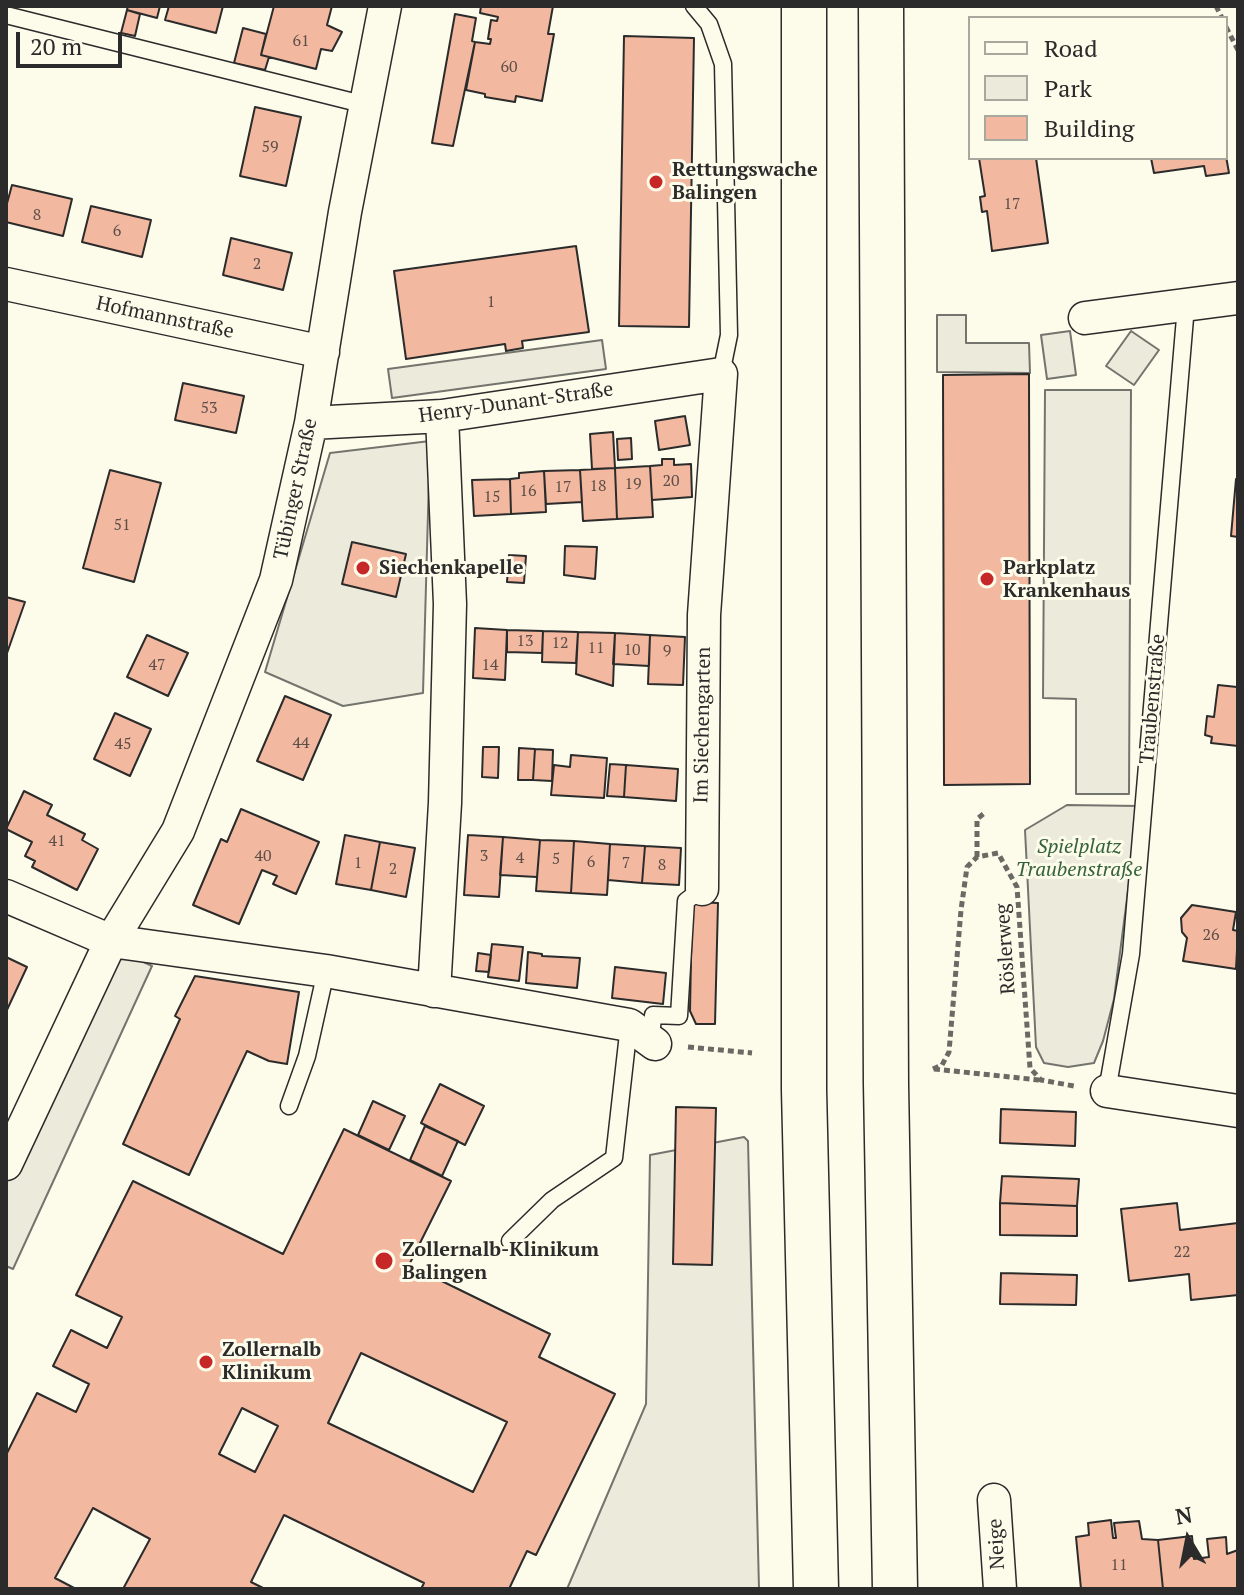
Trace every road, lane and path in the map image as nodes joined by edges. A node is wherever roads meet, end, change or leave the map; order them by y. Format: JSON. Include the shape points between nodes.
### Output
{"nodes":[{"id":1,"x":385,"y":6,"type":"edge"},
{"id":2,"x":694,"y":6,"type":"edge"},
{"id":3,"x":804,"y":6,"type":"edge"},
{"id":4,"x":881,"y":6,"type":"edge"},
{"id":5,"x":6,"y":15,"type":"edge"},
{"id":6,"x":1228,"y":31,"type":"edge"},
{"id":7,"x":1238,"y":50,"type":"edge"},
{"id":8,"x":366,"y":105,"type":"junction"},
{"id":9,"x":6,"y":284,"type":"edge"},
{"id":10,"x":1238,"y":298,"type":"edge"},
{"id":11,"x":1186,"y":306,"type":"junction"},
{"id":12,"x":1085,"y":318,"type":"dead end"},
{"id":13,"x":323,"y":352,"type":"junction"},
{"id":14,"x":721,"y":374,"type":"junction"},
{"id":15,"x":442,"y":416,"type":"junction"},
{"id":16,"x":311,"y":423,"type":"junction"},
{"id":17,"x":986,"y":812,"type":"dead end"},
{"id":18,"x":977,"y":857,"type":"junction"},
{"id":19,"x":702,"y":889,"type":"joint"},
{"id":20,"x":6,"y":896,"type":"edge"},
{"id":21,"x":111,"y":941,"type":"junction"},
{"id":22,"x":326,"y":971,"type":"junction"},
{"id":23,"x":434,"y":991,"type":"junction"},
{"id":24,"x":645,"y":1036,"type":"junction"},
{"id":25,"x":752,"y":1053,"type":"dead end"},
{"id":26,"x":1041,"y":1080,"type":"junction"},
{"id":27,"x":1107,"y":1091,"type":"junction"},
{"id":28,"x":289,"y":1106,"type":"dead end"},
{"id":29,"x":1238,"y":1111,"type":"edge"},
{"id":30,"x":6,"y":1164,"type":"edge"},
{"id":31,"x":510,"y":1241,"type":"dead end"},
{"id":32,"x":994,"y":1500,"type":"dead end"},
{"id":33,"x":816,"y":1589,"type":"edge"},
{"id":34,"x":895,"y":1589,"type":"edge"},
{"id":35,"x":1000,"y":1589,"type":"edge"}],
"edges":[{"from":1,"to":8,"type":"street","name":"Tübinger Straße"},
{"from":2,"to":14,"type":"lane","via":[[709,24],[723,64],[729,335]]},
{"from":3,"to":33,"type":"highway","via":[[804,1090]]},
{"from":4,"to":34,"type":"highway","via":[[886,1084]]},
{"from":5,"to":8,"type":"lane"},
{"from":6,"to":7,"type":"path"},
{"from":8,"to":13,"type":"street","name":"Tübinger Straße"},
{"from":9,"to":13,"type":"street","name":"Hofmannstraße"},
{"from":10,"to":11,"type":"street"},
{"from":11,"to":12,"type":"street"},
{"from":11,"to":27,"type":"lane","name":"Traubenstraße","via":[[1131,954]]},
{"from":13,"to":16,"type":"street","name":"Tübinger Straße"},
{"from":14,"to":15,"type":"street","name":"Henry-Dunant-Straße"},
{"from":14,"to":19,"type":"street","name":"Im Siechengarten","via":[[704,615]]},
{"from":15,"to":16,"type":"street","name":"Henry-Dunant-Straße"},
{"from":15,"to":23,"type":"street","via":[[450,604]]},
{"from":16,"to":21,"type":"street","name":"Tübinger Straße","via":[[276,580],[178,831]]},
{"from":17,"to":18,"type":"path","via":[[977,819]]},
{"from":18,"to":26,"type":"path","name":"Röslerweg","via":[[998,853],[1017,887],[1030,1068]]},
{"from":18,"to":26,"type":"path","name":"Röslerweg","via":[[967,867],[964,886],[949,1052],[933,1069]]},
{"from":19,"to":24,"type":"lane","name":"Im Siechengarten","via":[[686,901],[679,1016],[653,1015]]},
{"from":20,"to":21,"type":"street"},
{"from":21,"to":22,"type":"street"},
{"from":21,"to":30,"type":"street","name":"Tübinger Straße"},
{"from":22,"to":23,"type":"street"},
{"from":22,"to":28,"type":"lane","via":[[307,1056]]},
{"from":23,"to":24,"type":"street"},
{"from":24,"to":25,"type":"path"},
{"from":24,"to":31,"type":"lane","via":[[614,1158],[552,1200]]},
{"from":26,"to":27,"type":"path"},
{"from":27,"to":29,"type":"street"},
{"from":32,"to":35,"type":"street","name":"Neige"}]}
